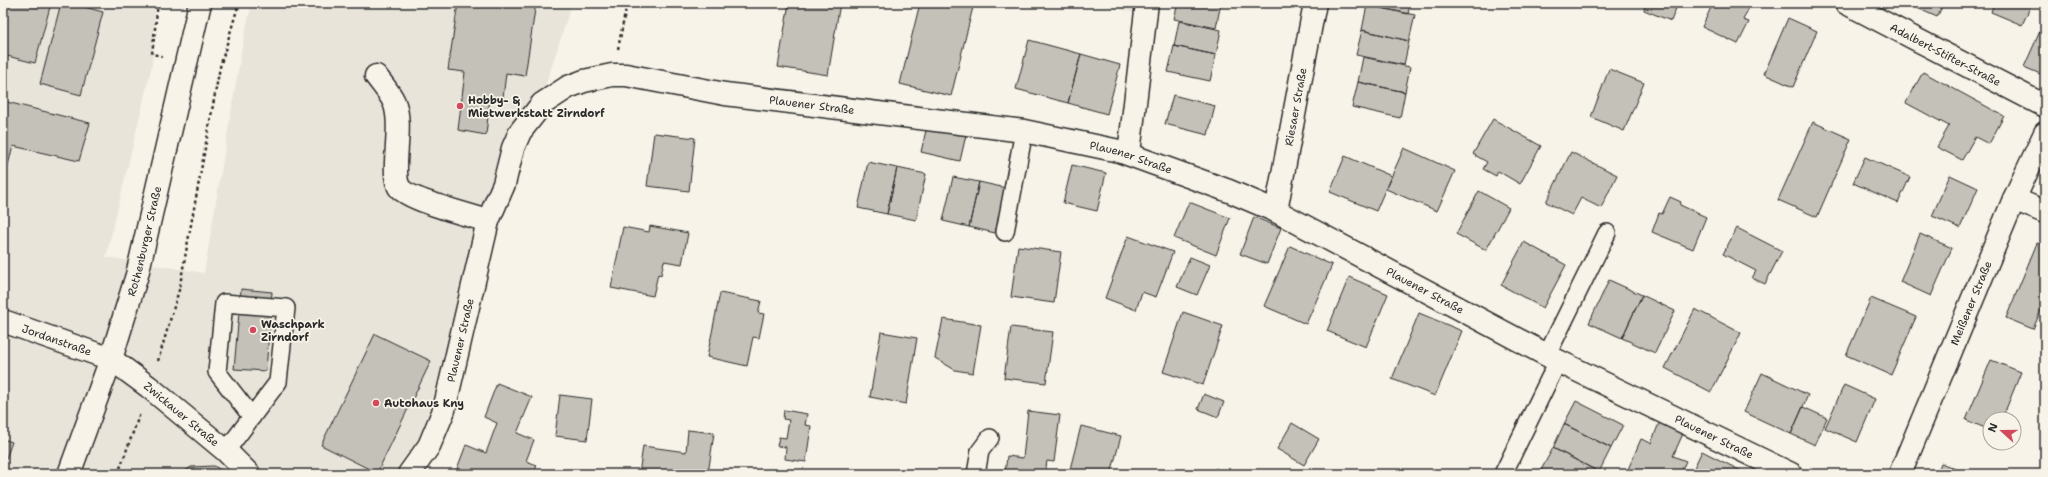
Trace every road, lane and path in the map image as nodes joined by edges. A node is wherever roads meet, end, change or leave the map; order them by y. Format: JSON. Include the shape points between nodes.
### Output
{"nodes":[{"id":1,"x":200,"y":3,"type":"edge"},
{"id":2,"x":239,"y":3,"type":"edge"},
{"id":3,"x":627,"y":3,"type":"edge"},
{"id":4,"x":1147,"y":3,"type":"edge"},
{"id":5,"x":1314,"y":3,"type":"edge"},
{"id":6,"x":1846,"y":3,"type":"edge"},
{"id":7,"x":612,"y":75,"type":"junction"},
{"id":8,"x":376,"y":76,"type":"dead end"},
{"id":9,"x":2045,"y":106,"type":"edge"},
{"id":10,"x":1024,"y":130,"type":"junction"},
{"id":11,"x":2045,"y":133,"type":"edge"},
{"id":12,"x":1129,"y":153,"type":"junction"},
{"id":13,"x":2014,"y":199,"type":"junction"},
{"id":14,"x":1276,"y":211,"type":"junction"},
{"id":15,"x":2045,"y":212,"type":"edge"},
{"id":16,"x":488,"y":221,"type":"junction"},
{"id":17,"x":1005,"y":232,"type":"dead end"},
{"id":18,"x":1608,"y":233,"type":"dead end"},
{"id":19,"x":3,"y":321,"type":"edge"},
{"id":20,"x":1552,"y":358,"type":"junction"},
{"id":21,"x":111,"y":359,"type":"junction"},
{"id":22,"x":149,"y":388,"type":"junction"},
{"id":23,"x":252,"y":417,"type":"junction"},
{"id":24,"x":990,"y":438,"type":"dead end"},
{"id":25,"x":226,"y":451,"type":"junction"},
{"id":26,"x":69,"y":474,"type":"edge"},
{"id":27,"x":118,"y":474,"type":"edge"},
{"id":28,"x":249,"y":474,"type":"edge"},
{"id":29,"x":408,"y":474,"type":"edge"},
{"id":30,"x":976,"y":474,"type":"edge"},
{"id":31,"x":1503,"y":474,"type":"edge"},
{"id":32,"x":1791,"y":474,"type":"edge"},
{"id":33,"x":1900,"y":474,"type":"edge"}],
"edges":[{"from":1,"to":21,"type":"street","name":"Rothenburger Straße","via":[[137,275]]},
{"from":2,"to":22,"type":"path","via":[[220,67],[179,290]]},
{"from":3,"to":7,"type":"path"},
{"from":4,"to":12,"type":"street"},
{"from":5,"to":14,"type":"street","name":"Riesaer Straße"},
{"from":6,"to":9,"type":"street","name":"Adalbert-Stifter-Straße"},
{"from":7,"to":10,"type":"street","name":"Plauener Straße","via":[[626,75],[725,94]]},
{"from":7,"to":16,"type":"street","name":"Plauener Straße","via":[[568,87],[542,104],[520,132],[504,184]]},
{"from":8,"to":16,"type":"street","via":[[394,101],[398,120],[396,174],[399,188],[410,196]]},
{"from":10,"to":12,"type":"street","name":"Plauener Straße"},
{"from":10,"to":17,"type":"lane"},
{"from":11,"to":13,"type":"street","name":"Meißener Straße"},
{"from":12,"to":14,"type":"street","name":"Plauener Straße"},
{"from":13,"to":15,"type":"street"},
{"from":13,"to":33,"type":"street","name":"Meißener Straße"},
{"from":14,"to":20,"type":"street","name":"Plauener Straße"},
{"from":16,"to":29,"type":"street","name":"Plauener Straße","via":[[444,410],[429,446]]},
{"from":18,"to":20,"type":"lane"},
{"from":19,"to":21,"type":"street","name":"Jordanstraße"},
{"from":20,"to":31,"type":"lane"},
{"from":20,"to":32,"type":"street","name":"Plauener Straße"},
{"from":21,"to":22,"type":"street","name":"Zwickauer Straße"},
{"from":21,"to":26,"type":"street","name":"Rothenburger Straße"},
{"from":22,"to":25,"type":"street","name":"Zwickauer Straße"},
{"from":22,"to":27,"type":"path"},
{"from":23,"to":23,"type":"lane","via":[[278,382],[286,308],[224,303],[217,372]]},
{"from":23,"to":25,"type":"lane"},
{"from":24,"to":30,"type":"lane","via":[[980,451]]},
{"from":25,"to":28,"type":"street","name":"Zwickauer Straße"}]}
